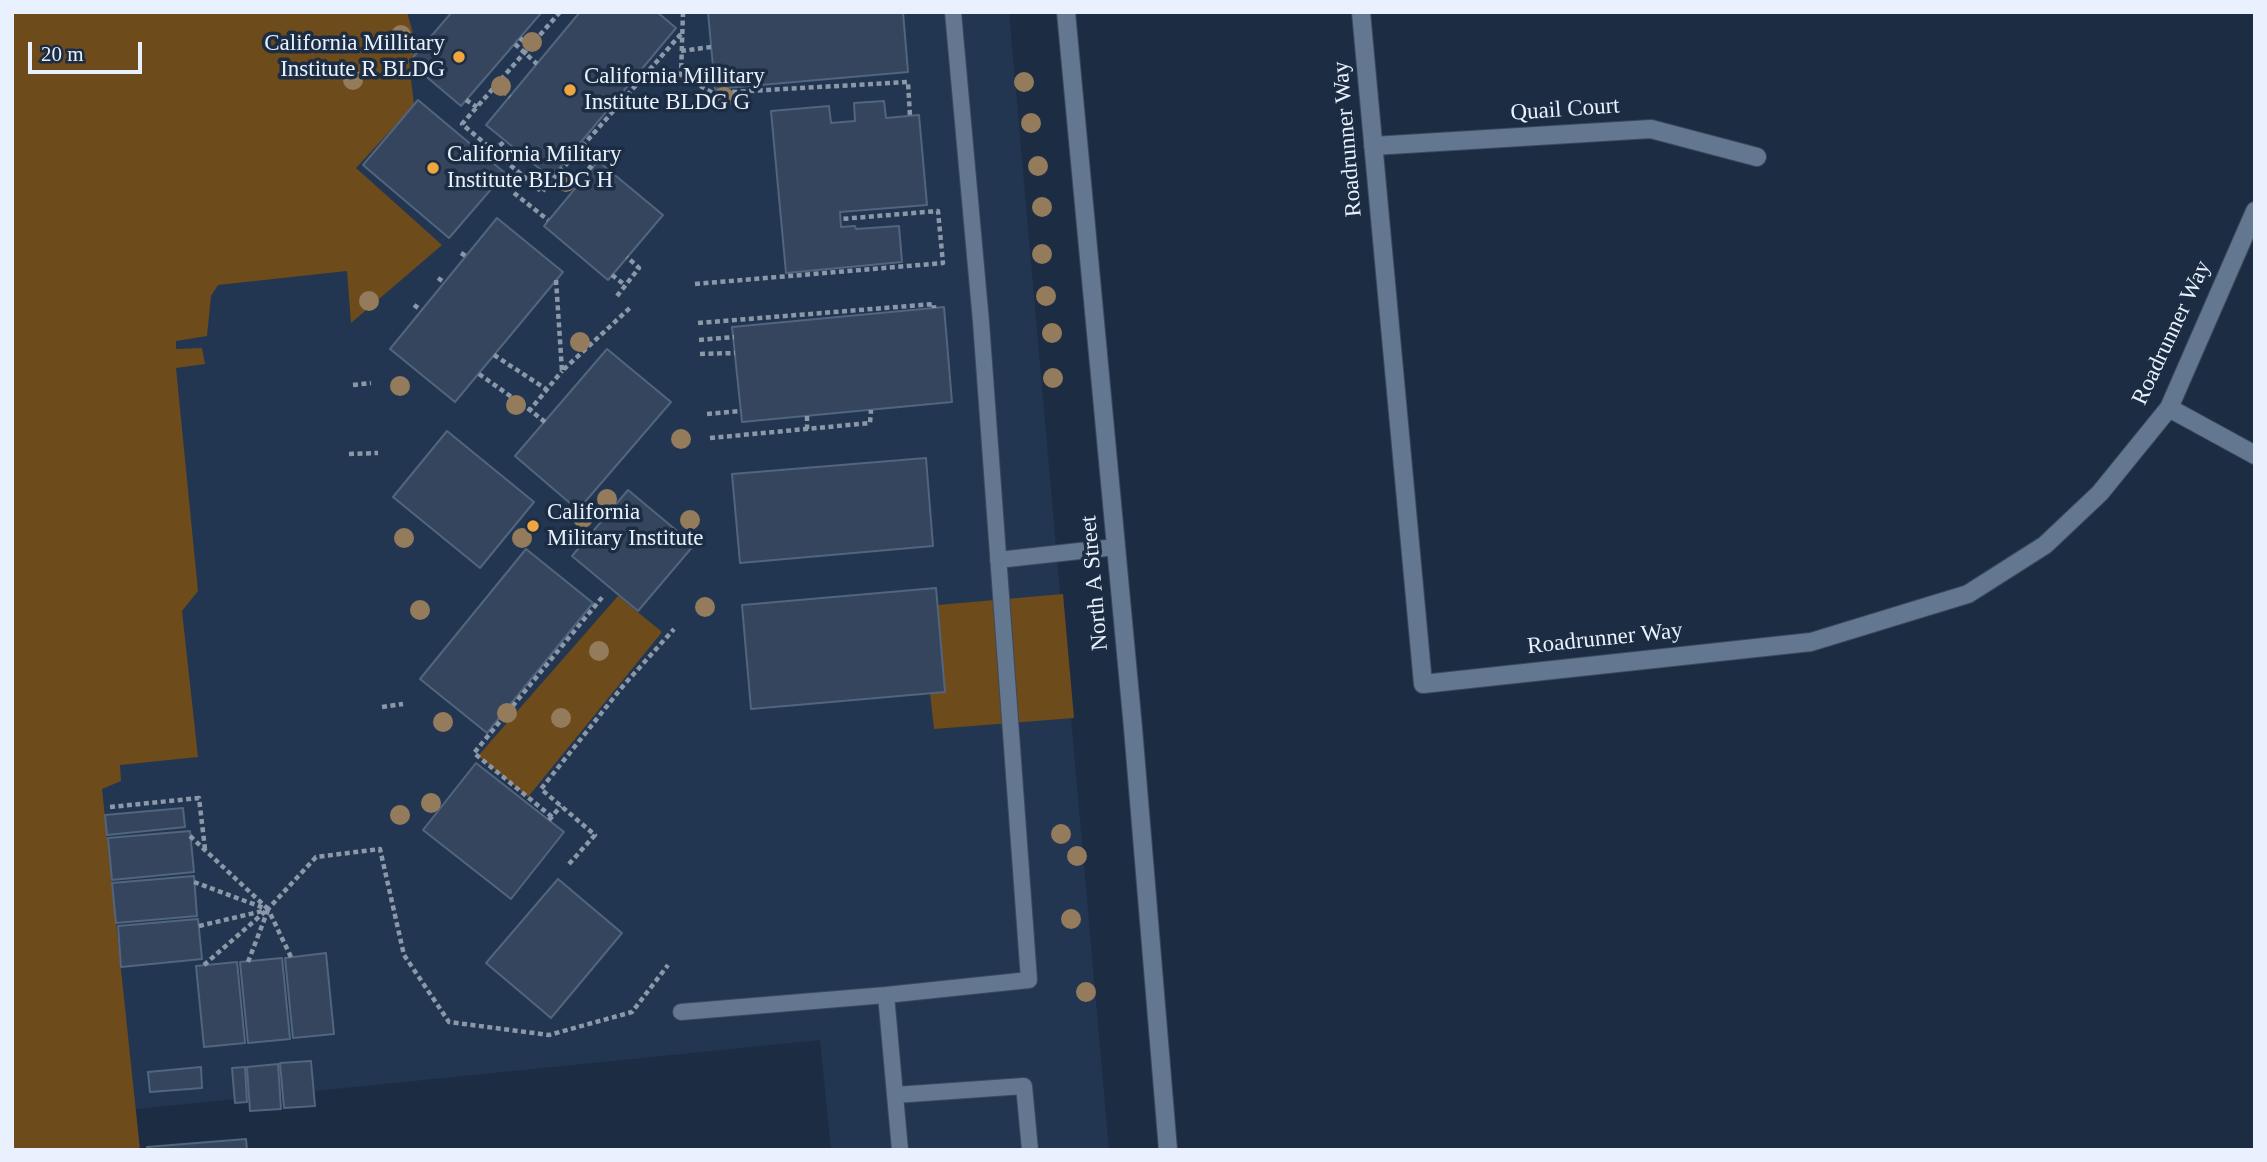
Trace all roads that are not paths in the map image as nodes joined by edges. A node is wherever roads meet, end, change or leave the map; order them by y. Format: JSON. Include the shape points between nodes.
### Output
{"nodes":[{"id":1,"x":953,"y":12,"type":"edge"},
{"id":2,"x":1066,"y":12,"type":"edge"},
{"id":3,"x":1361,"y":12,"type":"edge"},
{"id":4,"x":1373,"y":146,"type":"junction"},
{"id":5,"x":1757,"y":157,"type":"dead end"},
{"id":6,"x":2255,"y":211,"type":"edge"},
{"id":7,"x":2169,"y":408,"type":"junction"},
{"id":8,"x":2255,"y":455,"type":"edge"},
{"id":9,"x":1116,"y":547,"type":"junction"},
{"id":10,"x":998,"y":560,"type":"junction"},
{"id":11,"x":886,"y":995,"type":"junction"},
{"id":12,"x":681,"y":1012,"type":"dead end"},
{"id":13,"x":895,"y":1095,"type":"junction"},
{"id":14,"x":900,"y":1150,"type":"edge"},
{"id":15,"x":1030,"y":1150,"type":"edge"},
{"id":16,"x":1168,"y":1150,"type":"edge"}],
"edges":[{"from":1,"to":10,"type":"lane"},
{"from":2,"to":9,"type":"street","name":"North A Street"},
{"from":3,"to":4,"type":"street","name":"Roadrunner Way"},
{"from":4,"to":5,"type":"street","name":"Quail Court","via":[[1651,129]]},
{"from":4,"to":7,"type":"street","name":"Roadrunner Way","via":[[1423,684],[1811,642],[1968,594],[2045,545],[2100,493]]},
{"from":6,"to":7,"type":"street","name":"Roadrunner Way"},
{"from":7,"to":8,"type":"street"},
{"from":9,"to":10,"type":"lane"},
{"from":9,"to":16,"type":"street","name":"North A Street"},
{"from":10,"to":11,"type":"lane","via":[[1029,980]]},
{"from":11,"to":12,"type":"lane"},
{"from":11,"to":13,"type":"lane"},
{"from":13,"to":14,"type":"lane"},
{"from":13,"to":15,"type":"lane","via":[[1024,1086]]}]}
